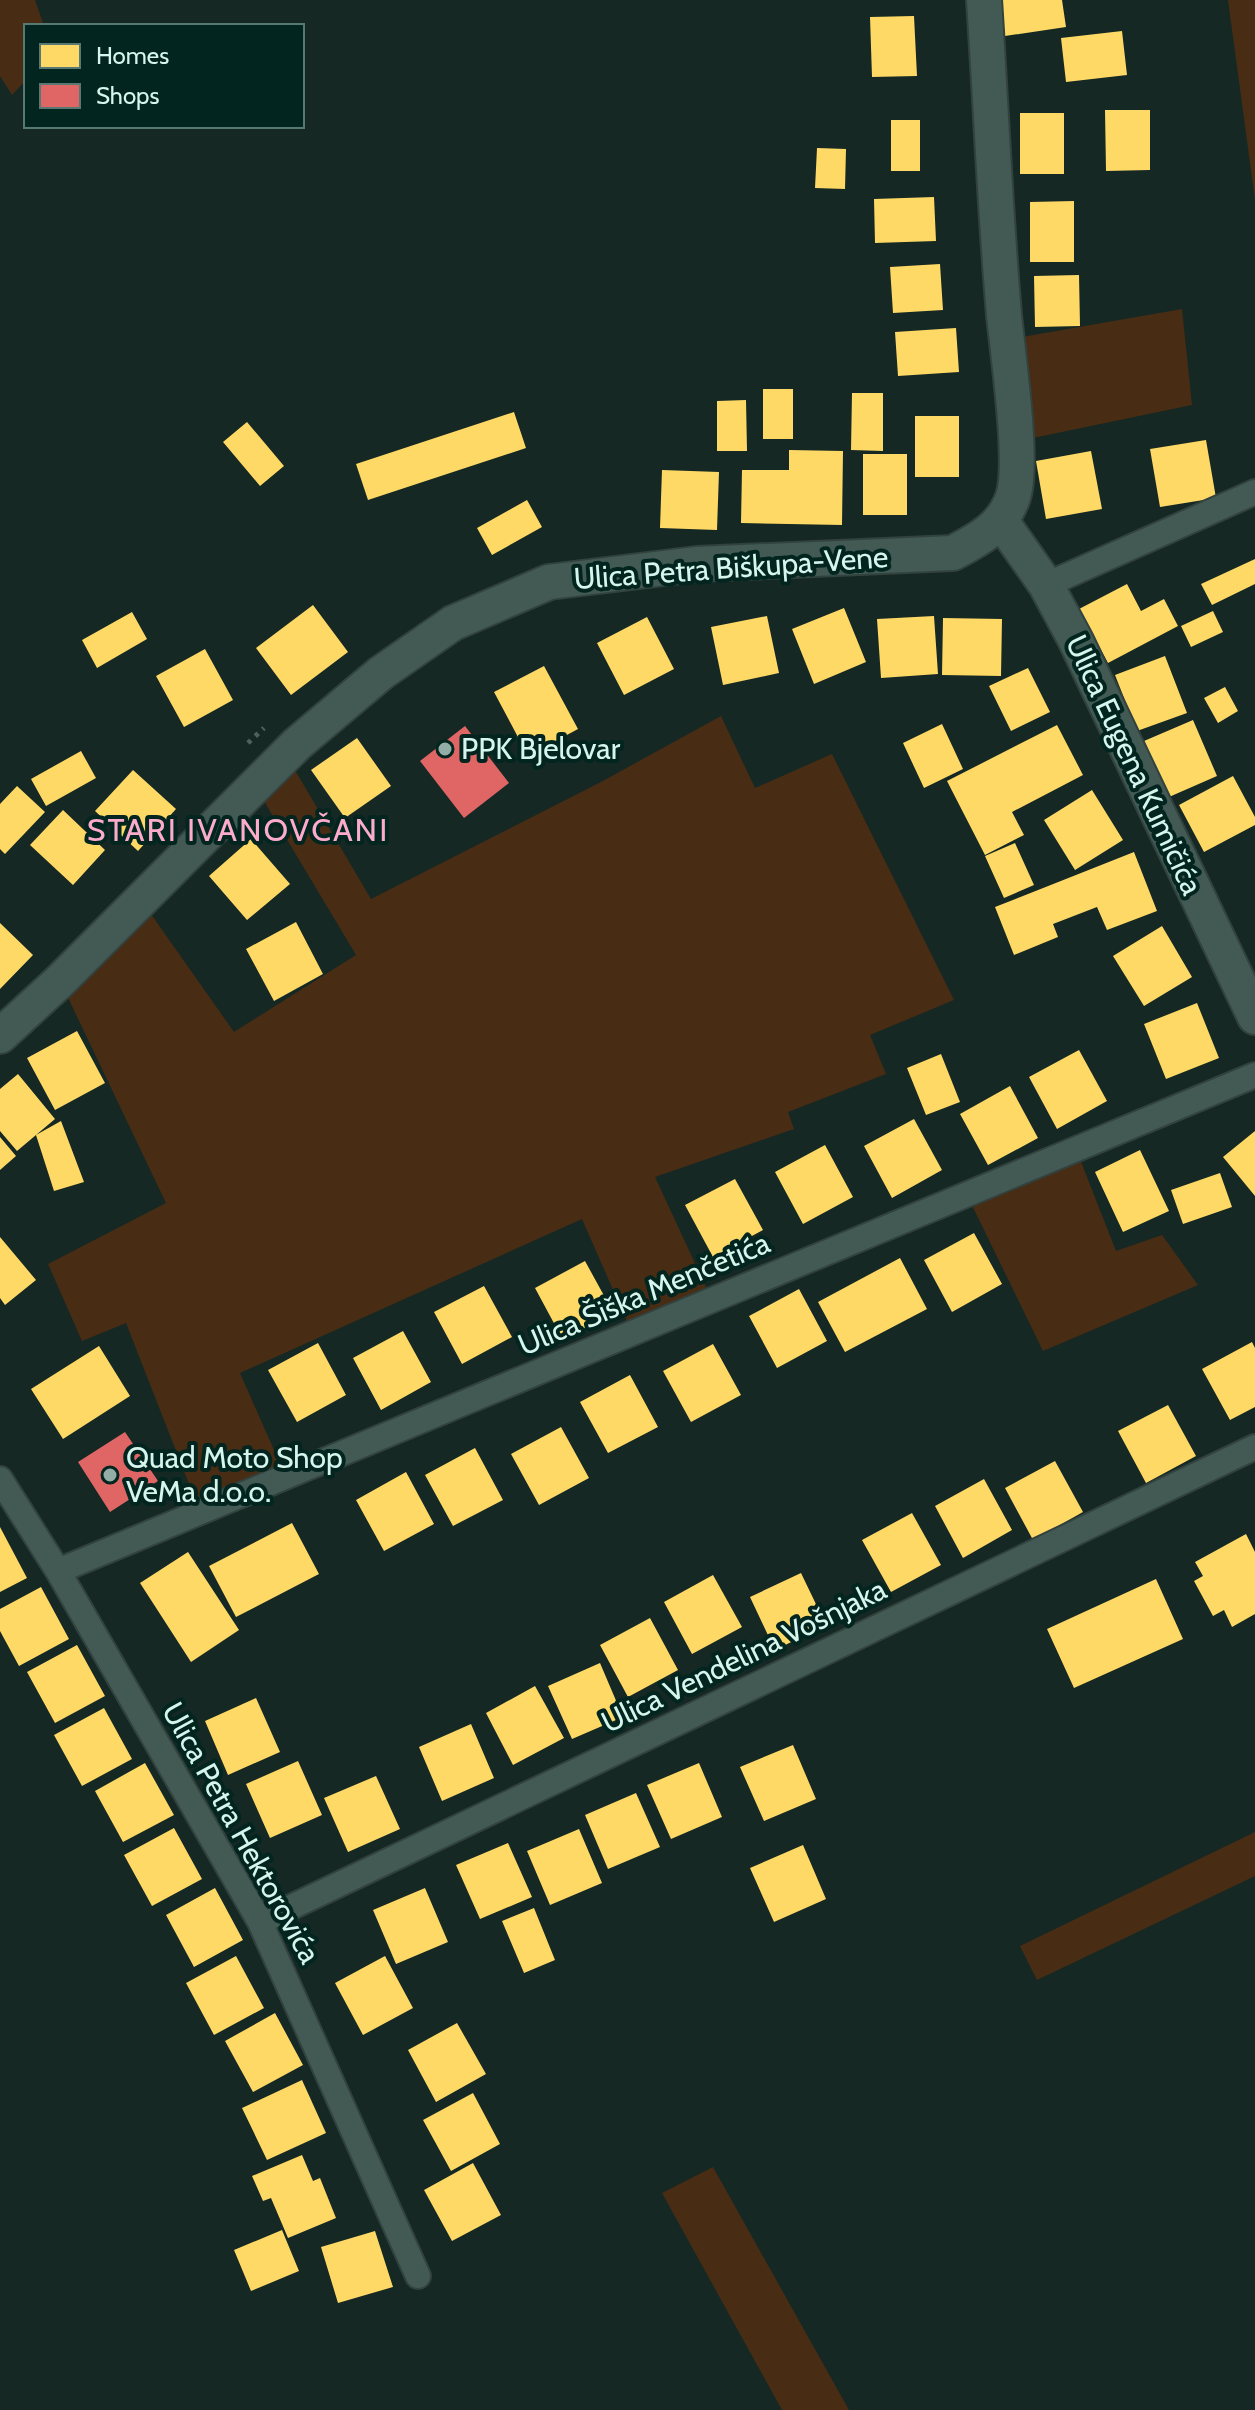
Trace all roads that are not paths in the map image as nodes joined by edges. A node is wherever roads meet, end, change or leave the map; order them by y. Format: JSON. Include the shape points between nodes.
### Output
{"nodes":[{"id":1,"x":984,"y":0,"type":"edge"},
{"id":2,"x":1255,"y":492,"type":"edge"},
{"id":3,"x":1001,"y":521,"type":"junction"},
{"id":4,"x":1046,"y":585,"type":"junction"},
{"id":5,"x":1255,"y":1017,"type":"edge"},
{"id":6,"x":0,"y":1036,"type":"edge"},
{"id":7,"x":1255,"y":1075,"type":"edge"},
{"id":8,"x":1255,"y":1447,"type":"edge"},
{"id":9,"x":0,"y":1479,"type":"edge"},
{"id":10,"x":58,"y":1571,"type":"junction"},
{"id":11,"x":260,"y":1922,"type":"junction"},
{"id":12,"x":418,"y":2276,"type":"dead end"}],
"edges":[{"from":1,"to":3,"type":"main road","via":[[1015,442],[1014,495]]},
{"from":2,"to":4,"type":"street"},
{"from":3,"to":4,"type":"main road","name":"Ulica Eugena Kumičića"},
{"from":3,"to":6,"type":"main road","name":"Ulica Petra Biškupa-Vene","via":[[953,553],[697,564],[549,582],[453,623],[381,673],[297,744]]},
{"from":4,"to":5,"type":"main road","name":"Ulica Eugena Kumičića"},
{"from":7,"to":10,"type":"street","name":"Ulica Šiška Menčetića"},
{"from":8,"to":11,"type":"street","name":"Ulica Vendelina Vošnjaka"},
{"from":9,"to":10,"type":"street","name":"Ulica Petra Hektorovića"},
{"from":10,"to":11,"type":"street","name":"Ulica Petra Hektorovića"},
{"from":11,"to":12,"type":"street","name":"Ulica Petra Hektorovića"}]}
